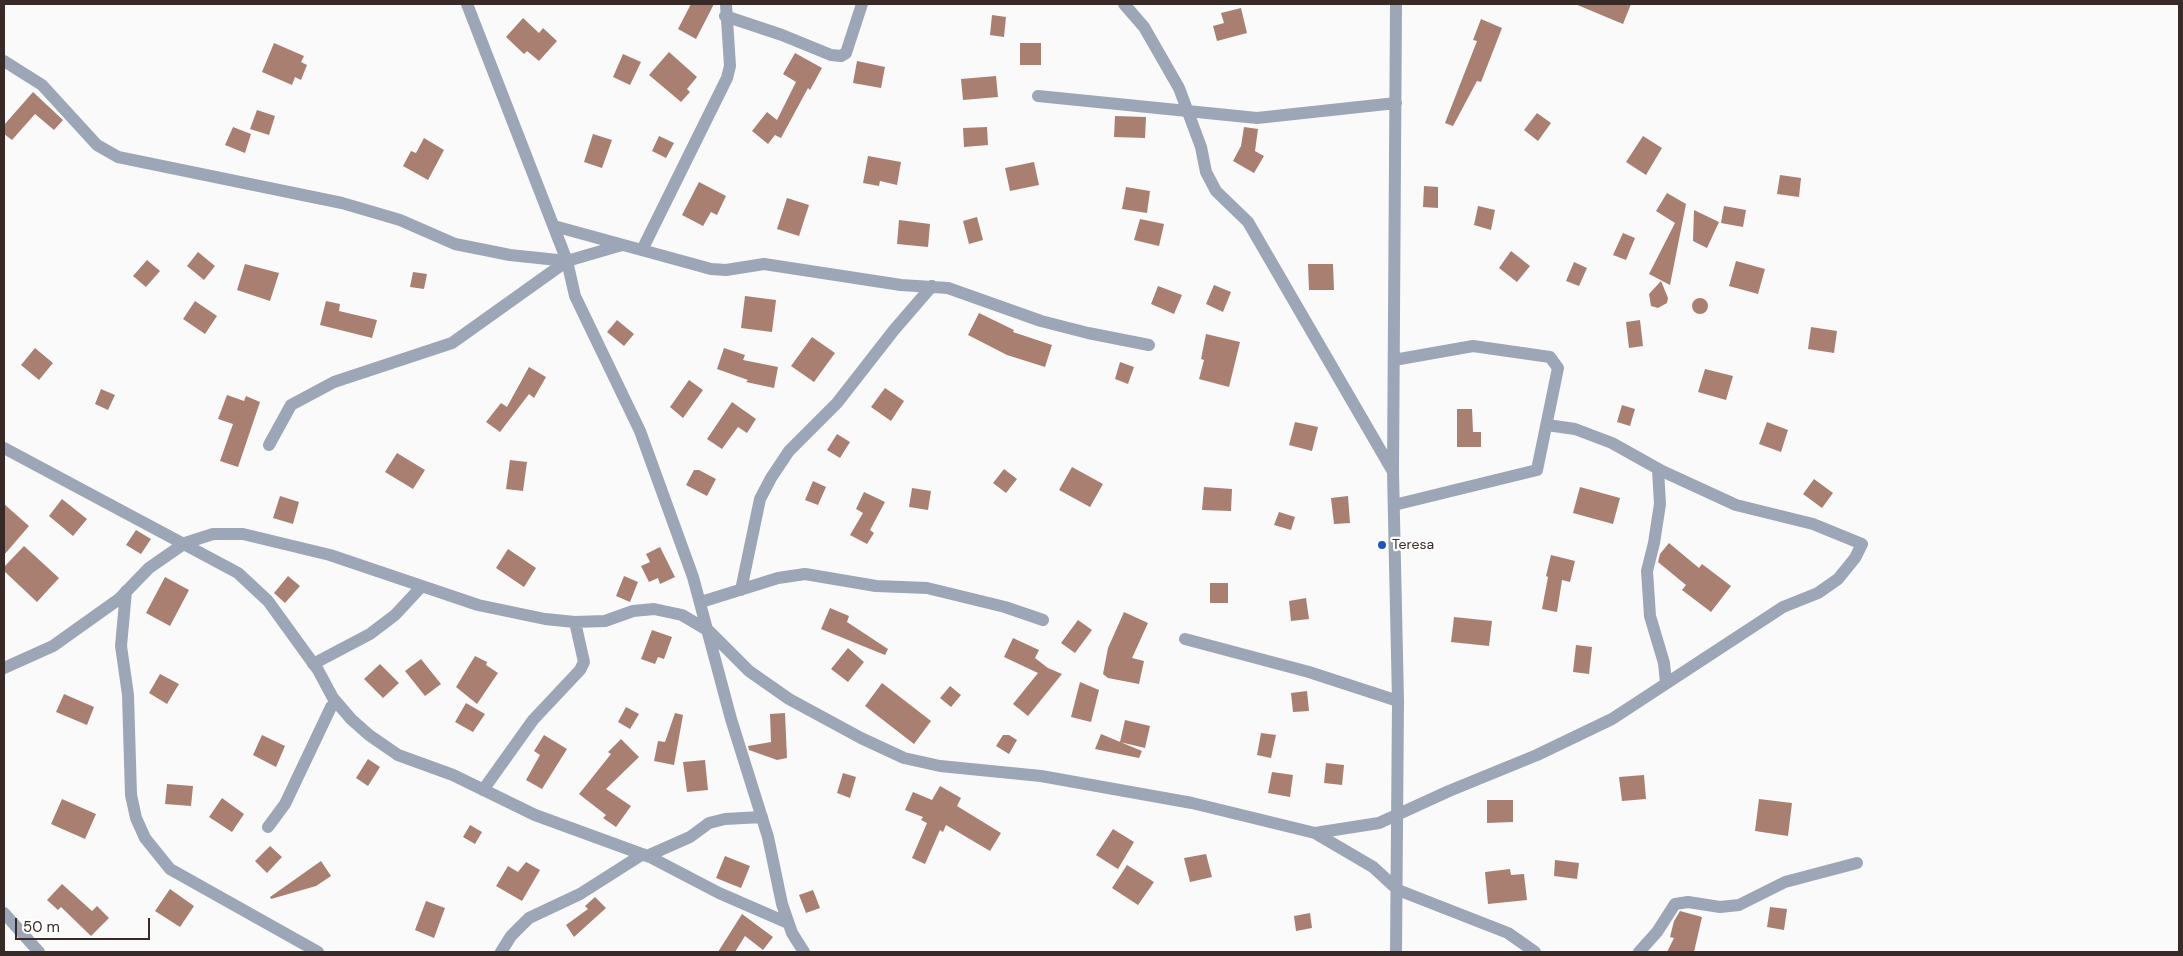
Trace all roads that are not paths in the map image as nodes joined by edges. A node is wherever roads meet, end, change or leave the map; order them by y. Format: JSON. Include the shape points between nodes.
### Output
{"nodes":[{"id":1,"x":467,"y":4,"type":"edge"},
{"id":2,"x":862,"y":4,"type":"edge"},
{"id":3,"x":1124,"y":4,"type":"edge"},
{"id":4,"x":1133,"y":4,"type":"edge"},
{"id":5,"x":1396,"y":4,"type":"edge"},
{"id":6,"x":725,"y":10,"type":"edge"},
{"id":7,"x":1144,"y":27,"type":"junction"},
{"id":8,"x":4,"y":61,"type":"edge"},
{"id":9,"x":1038,"y":96,"type":"dead end"},
{"id":10,"x":1396,"y":103,"type":"junction"},
{"id":11,"x":1187,"y":110,"type":"junction"},
{"id":12,"x":554,"y":226,"type":"junction"},
{"id":13,"x":622,"y":245,"type":"junction"},
{"id":14,"x":642,"y":250,"type":"junction"},
{"id":15,"x":567,"y":261,"type":"junction"},
{"id":16,"x":932,"y":286,"type":"junction"},
{"id":17,"x":1148,"y":344,"type":"dead end"},
{"id":18,"x":1394,"y":360,"type":"junction"},
{"id":19,"x":1547,"y":425,"type":"junction"},
{"id":20,"x":270,"y":445,"type":"dead end"},
{"id":21,"x":4,"y":448,"type":"edge"},
{"id":22,"x":1658,"y":470,"type":"junction"},
{"id":23,"x":1393,"y":472,"type":"junction"},
{"id":24,"x":1394,"y":505,"type":"junction"},
{"id":25,"x":185,"y":543,"type":"junction"},
{"id":26,"x":422,"y":586,"type":"junction"},
{"id":27,"x":741,"y":590,"type":"junction"},
{"id":28,"x":126,"y":591,"type":"junction"},
{"id":29,"x":701,"y":602,"type":"junction"},
{"id":30,"x":1043,"y":620,"type":"dead end"},
{"id":31,"x":575,"y":622,"type":"junction"},
{"id":32,"x":709,"y":631,"type":"junction"},
{"id":33,"x":1185,"y":638,"type":"dead end"},
{"id":34,"x":313,"y":664,"type":"junction"},
{"id":35,"x":4,"y":668,"type":"edge"},
{"id":36,"x":1666,"y":683,"type":"junction"},
{"id":37,"x":1398,"y":701,"type":"junction"},
{"id":38,"x":336,"y":702,"type":"junction"},
{"id":39,"x":483,"y":790,"type":"junction"},
{"id":40,"x":1398,"y":815,"type":"junction"},
{"id":41,"x":762,"y":817,"type":"junction"},
{"id":42,"x":268,"y":827,"type":"dead end"},
{"id":43,"x":1315,"y":833,"type":"junction"},
{"id":44,"x":645,"y":855,"type":"junction"},
{"id":45,"x":1856,"y":863,"type":"dead end"},
{"id":46,"x":1398,"y":890,"type":"junction"},
{"id":47,"x":4,"y":913,"type":"edge"},
{"id":48,"x":790,"y":928,"type":"junction"},
{"id":49,"x":39,"y":952,"type":"edge"},
{"id":50,"x":318,"y":952,"type":"edge"},
{"id":51,"x":501,"y":952,"type":"edge"},
{"id":52,"x":792,"y":952,"type":"edge"},
{"id":53,"x":804,"y":952,"type":"edge"},
{"id":54,"x":1396,"y":952,"type":"edge"},
{"id":55,"x":1536,"y":952,"type":"edge"},
{"id":56,"x":1639,"y":952,"type":"edge"}],
"edges":[{"from":1,"to":12,"type":"street"},
{"from":2,"to":6,"type":"street","via":[[846,53],[841,56],[831,55]]},
{"from":3,"to":7,"type":"street"},
{"from":4,"to":7,"type":"street"},
{"from":5,"to":10,"type":"street"},
{"from":6,"to":14,"type":"street","via":[[730,66],[727,78]]},
{"from":7,"to":11,"type":"street","via":[[1179,88]]},
{"from":8,"to":15,"type":"street","via":[[42,85],[97,145],[118,157],[342,203],[400,220],[455,244],[510,255]]},
{"from":9,"to":11,"type":"street"},
{"from":10,"to":11,"type":"street","via":[[1257,118]]},
{"from":10,"to":18,"type":"street"},
{"from":11,"to":23,"type":"street","via":[[1201,147],[1206,172],[1216,190],[1248,222]]},
{"from":12,"to":13,"type":"street"},
{"from":12,"to":15,"type":"street"},
{"from":13,"to":14,"type":"street"},
{"from":13,"to":15,"type":"street"},
{"from":14,"to":16,"type":"street","via":[[711,269],[764,264],[901,285]]},
{"from":15,"to":20,"type":"street","via":[[452,343],[334,382],[291,405]]},
{"from":15,"to":29,"type":"street","via":[[575,296],[640,431]]},
{"from":16,"to":17,"type":"street","via":[[948,288],[1060,326]]},
{"from":16,"to":27,"type":"street","via":[[837,403],[789,451],[770,478],[760,499]]},
{"from":18,"to":19,"type":"street","via":[[1473,346],[1550,357],[1558,368]]},
{"from":18,"to":23,"type":"street"},
{"from":19,"to":22,"type":"street","via":[[1575,429],[1612,443]]},
{"from":19,"to":24,"type":"street","via":[[1537,470]]},
{"from":21,"to":25,"type":"street"},
{"from":22,"to":36,"type":"street","via":[[1660,504],[1646,571],[1650,616],[1664,662]]},
{"from":22,"to":36,"type":"street","via":[[1736,505],[1813,524],[1862,544],[1838,579],[1818,593],[1783,607]]},
{"from":23,"to":24,"type":"street"},
{"from":24,"to":37,"type":"street"},
{"from":25,"to":26,"type":"street","via":[[213,534],[244,534],[330,555]]},
{"from":25,"to":28,"type":"street","via":[[149,568]]},
{"from":25,"to":34,"type":"street","via":[[238,573],[253,586],[268,601]]},
{"from":26,"to":31,"type":"street","via":[[478,606]]},
{"from":26,"to":34,"type":"street","via":[[370,634]]},
{"from":27,"to":29,"type":"street"},
{"from":27,"to":30,"type":"street","via":[[778,578],[804,574],[876,586],[927,588],[1005,606]]},
{"from":28,"to":35,"type":"street","via":[[90,622],[53,646]]},
{"from":28,"to":50,"type":"street","via":[[121,646],[128,695],[131,795],[145,838],[170,869]]},
{"from":29,"to":32,"type":"street"},
{"from":31,"to":32,"type":"street","via":[[605,621],[654,608],[682,615]]},
{"from":31,"to":39,"type":"street","via":[[584,662],[580,670],[533,720]]},
{"from":32,"to":41,"type":"street","via":[[731,719]]},
{"from":32,"to":43,"type":"street","via":[[749,671],[789,699],[904,758],[940,766],[1041,776],[1192,803]]},
{"from":33,"to":37,"type":"street","via":[[1309,672]]},
{"from":34,"to":38,"type":"street"},
{"from":36,"to":40,"type":"street","via":[[1612,719],[1580,735]]},
{"from":37,"to":40,"type":"street"},
{"from":38,"to":39,"type":"street","via":[[369,736],[398,755]]},
{"from":38,"to":42,"type":"street","via":[[330,707],[285,804]]},
{"from":39,"to":44,"type":"street","via":[[535,815]]},
{"from":40,"to":43,"type":"street","via":[[1364,827]]},
{"from":40,"to":46,"type":"street"},
{"from":41,"to":44,"type":"street","via":[[725,819],[709,824],[690,837]]},
{"from":41,"to":48,"type":"street"},
{"from":43,"to":46,"type":"street","via":[[1373,867]]},
{"from":44,"to":48,"type":"street"},
{"from":44,"to":51,"type":"street","via":[[580,894],[529,918]]},
{"from":45,"to":56,"type":"street","via":[[1785,882],[1739,905],[1675,904]]},
{"from":46,"to":54,"type":"street"},
{"from":46,"to":55,"type":"street","via":[[1508,933]]},
{"from":47,"to":49,"type":"street"},
{"from":48,"to":52,"type":"street"},
{"from":48,"to":53,"type":"street"}]}
